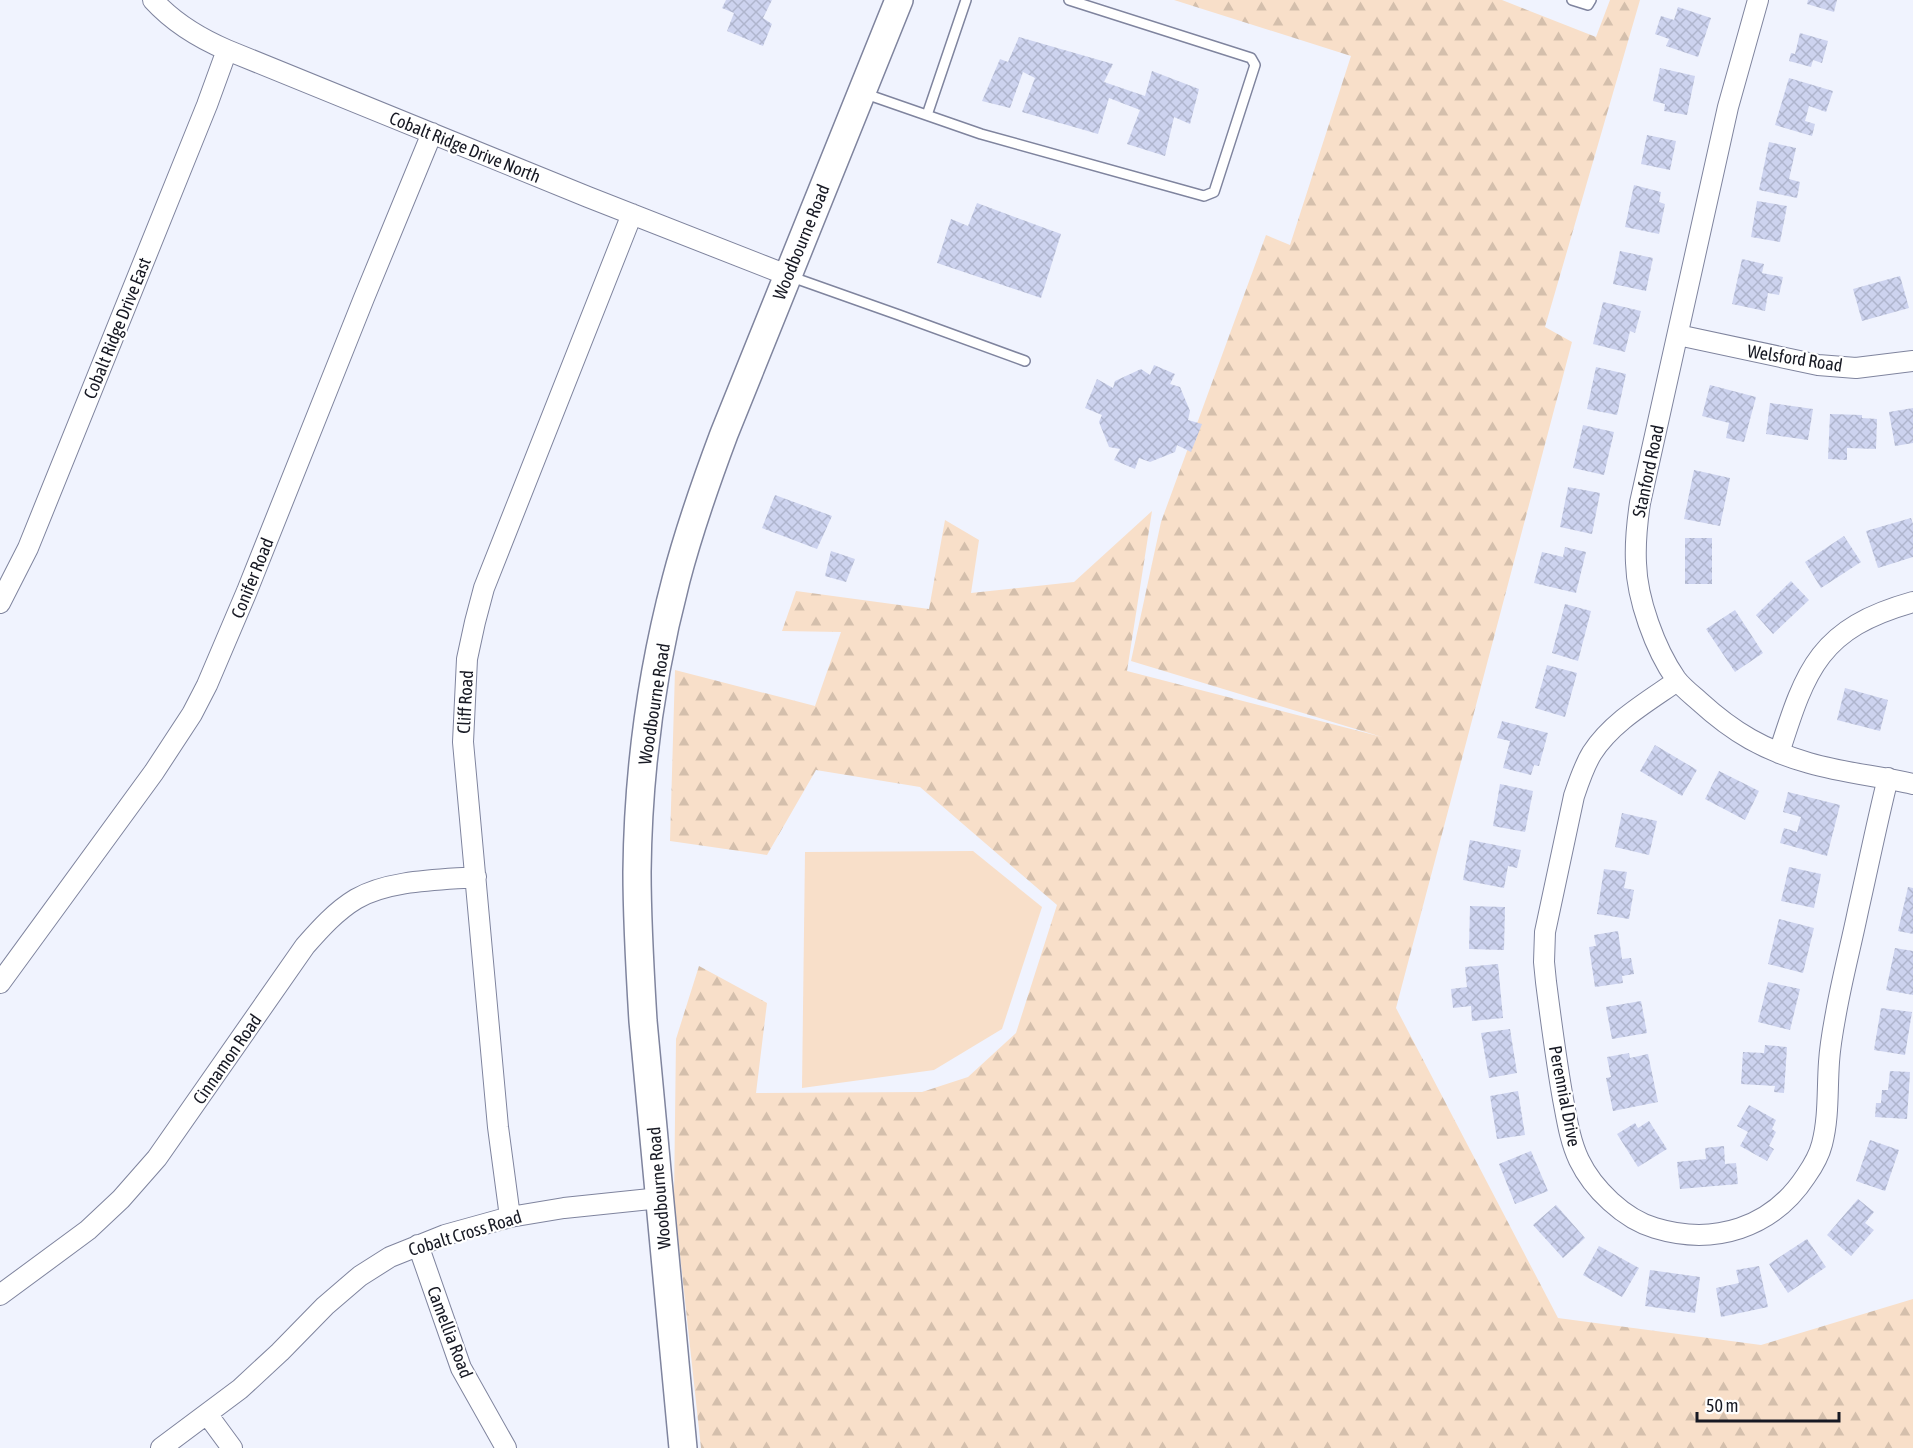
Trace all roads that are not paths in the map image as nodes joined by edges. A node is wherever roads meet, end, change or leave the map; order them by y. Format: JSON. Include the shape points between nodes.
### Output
{"nodes":[{"id":1,"x":153,"y":0,"type":"edge"},
{"id":2,"x":899,"y":0,"type":"edge"},
{"id":3,"x":966,"y":0,"type":"edge"},
{"id":4,"x":1069,"y":0,"type":"edge"},
{"id":5,"x":1572,"y":0,"type":"edge"},
{"id":6,"x":1591,"y":0,"type":"edge"},
{"id":7,"x":1758,"y":0,"type":"edge"},
{"id":8,"x":227,"y":50,"type":"junction"},
{"id":9,"x":861,"y":92,"type":"junction"},
{"id":10,"x":927,"y":115,"type":"junction"},
{"id":11,"x":432,"y":133,"type":"junction"},
{"id":12,"x":632,"y":214,"type":"junction"},
{"id":13,"x":787,"y":275,"type":"junction"},
{"id":14,"x":1678,"y":335,"type":"junction"},
{"id":15,"x":1024,"y":361,"type":"dead end"},
{"id":16,"x":1913,"y":361,"type":"edge"},
{"id":17,"x":1913,"y":602,"type":"edge"},
{"id":18,"x":0,"y":603,"type":"edge"},
{"id":19,"x":1677,"y":681,"type":"junction"},
{"id":20,"x":1779,"y":753,"type":"junction"},
{"id":21,"x":1888,"y":778,"type":"junction"},
{"id":22,"x":1913,"y":784,"type":"edge"},
{"id":23,"x":476,"y":877,"type":"junction"},
{"id":24,"x":0,"y":983,"type":"edge"},
{"id":25,"x":660,"y":1198,"type":"junction"},
{"id":26,"x":510,"y":1217,"type":"junction"},
{"id":27,"x":418,"y":1245,"type":"junction"},
{"id":28,"x":0,"y":1294,"type":"edge"},
{"id":29,"x":207,"y":1414,"type":"junction"},
{"id":30,"x":161,"y":1448,"type":"edge"},
{"id":31,"x":232,"y":1448,"type":"edge"},
{"id":32,"x":506,"y":1448,"type":"edge"},
{"id":33,"x":683,"y":1448,"type":"edge"}],
"edges":[{"from":1,"to":8,"type":"street","name":"Cobalt Ridge Drive North","via":[[184,28]]},
{"from":2,"to":9,"type":"main road","name":"Woodbourne Road"},
{"from":3,"to":10,"type":"lane"},
{"from":4,"to":10,"type":"lane","via":[[1251,58],[1255,65],[1214,192],[1204,196],[981,134]]},
{"from":5,"to":6,"type":"lane","via":[[1588,6]]},
{"from":7,"to":14,"type":"street","name":"Stanford Road","via":[[1728,107]]},
{"from":8,"to":11,"type":"street","name":"Cobalt Ridge Drive North"},
{"from":8,"to":18,"type":"street","name":"Cobalt Ridge Drive East","via":[[28,548]]},
{"from":9,"to":10,"type":"lane"},
{"from":9,"to":13,"type":"main road","name":"Woodbourne Road"},
{"from":11,"to":12,"type":"street","name":"Cobalt Ridge Drive North"},
{"from":11,"to":24,"type":"street","name":"Conifer Road","via":[[207,685],[154,772]]},
{"from":12,"to":13,"type":"street","name":"Cobalt Ridge Drive North"},
{"from":12,"to":23,"type":"street","name":"Cliff Road","via":[[484,588],[475,621],[467,659],[463,742]]},
{"from":13,"to":15,"type":"lane"},
{"from":13,"to":25,"type":"main road","name":"Woodbourne Road","via":[[699,501],[676,581],[646,738],[637,872],[639,955]]},
{"from":14,"to":16,"type":"street","name":"Welsford Road","via":[[1818,365],[1856,368]]},
{"from":14,"to":19,"type":"street","name":"Stanford Road","via":[[1635,540],[1642,604]]},
{"from":17,"to":20,"type":"street","via":[[1866,619],[1822,652],[1796,701]]},
{"from":19,"to":20,"type":"street","name":"Stanford Road","via":[[1741,735]]},
{"from":19,"to":21,"type":"street","name":"Perennial Drive","via":[[1626,717],[1588,760],[1574,796],[1545,932],[1546,982],[1570,1134],[1580,1161],[1604,1195],[1649,1226],[1670,1233],[1702,1235],[1743,1227],[1779,1208],[1814,1165],[1826,1127],[1836,1014]]},
{"from":20,"to":21,"type":"street","name":"Stanford Road","via":[[1811,764]]},
{"from":21,"to":22,"type":"street","name":"Stanford Road"},
{"from":23,"to":26,"type":"street","name":"Cliff Road"},
{"from":23,"to":28,"type":"street","name":"Cinnamon Road","via":[[375,891],[356,899],[329,919],[305,946],[157,1158],[88,1230]]},
{"from":25,"to":26,"type":"street","name":"Cobalt Cross Road"},
{"from":25,"to":33,"type":"main road","name":"Woodbourne Road"},
{"from":26,"to":27,"type":"street","name":"Cobalt Cross Road"},
{"from":27,"to":29,"type":"street","name":"Cobalt Cross Road","via":[[360,1276],[240,1389]]},
{"from":27,"to":32,"type":"street","name":"Camellia Road","via":[[461,1368]]},
{"from":29,"to":30,"type":"street","name":"Cobalt Cross Road"},
{"from":29,"to":31,"type":"street"}]}
